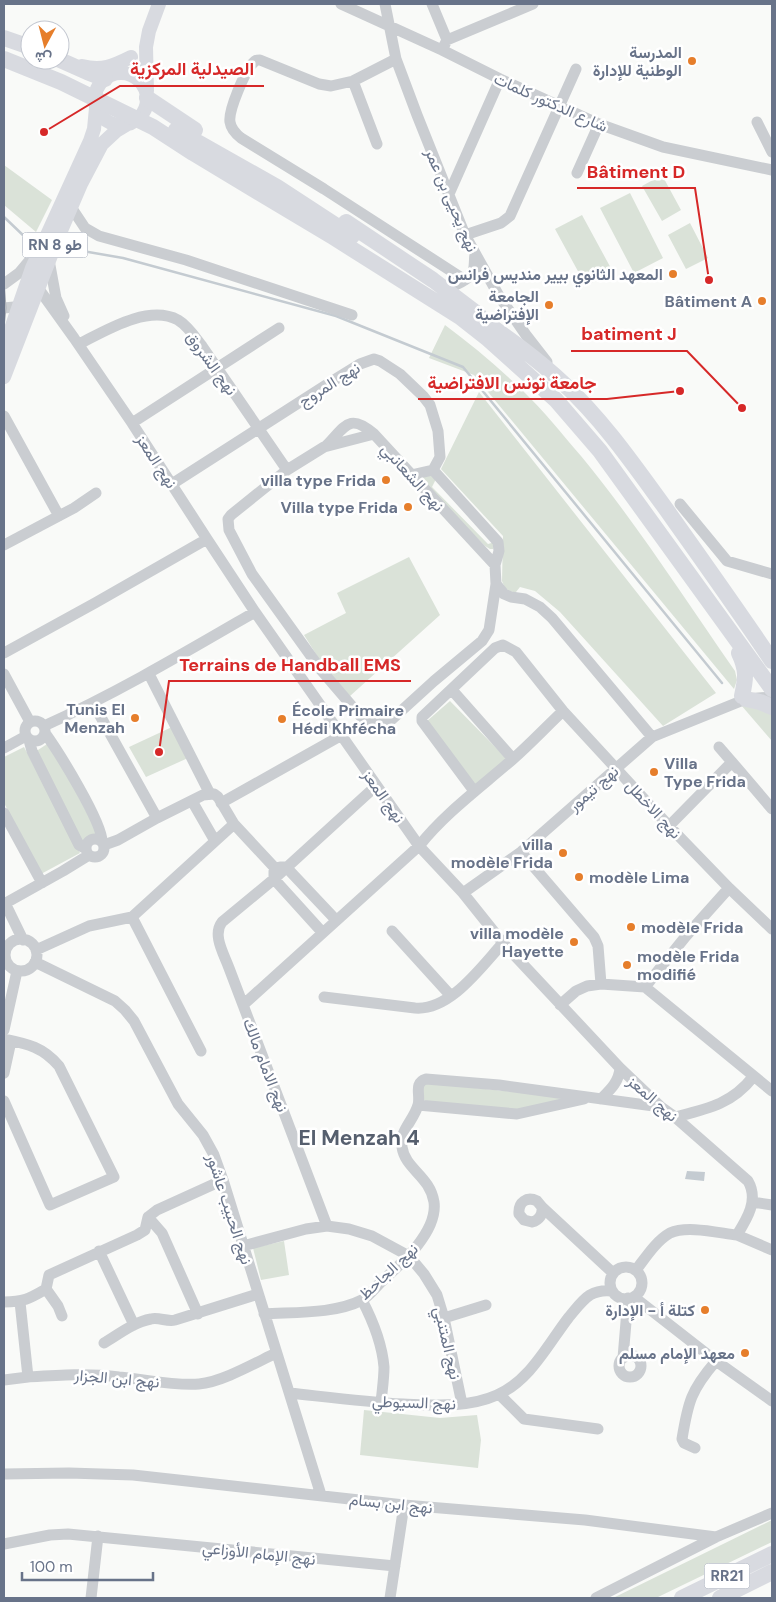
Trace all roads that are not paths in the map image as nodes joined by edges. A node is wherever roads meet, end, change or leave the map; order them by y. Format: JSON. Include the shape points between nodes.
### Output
{"nodes":[{"id":1,"x":159,"y":4,"type":"edge"},
{"id":2,"x":341,"y":4,"type":"edge"},
{"id":3,"x":385,"y":4,"type":"edge"},
{"id":4,"x":432,"y":4,"type":"edge"},
{"id":5,"x":533,"y":4,"type":"edge"},
{"id":6,"x":389,"y":26,"type":"junction"},
{"id":7,"x":149,"y":31,"type":"junction"},
{"id":8,"x":4,"y":38,"type":"edge"},
{"id":9,"x":20,"y":44,"type":"edge"},
{"id":10,"x":444,"y":45,"type":"junction"},
{"id":11,"x":4,"y":48,"type":"edge"},
{"id":12,"x":20,"y":54,"type":"edge"},
{"id":13,"x":131,"y":57,"type":"junction"},
{"id":14,"x":4,"y":59,"type":"edge"},
{"id":15,"x":396,"y":59,"type":"junction"},
{"id":16,"x":70,"y":63,"type":"edge"},
{"id":17,"x":70,"y":65,"type":"edge"},
{"id":18,"x":4,"y":69,"type":"edge"},
{"id":19,"x":576,"y":69,"type":"dead end"},
{"id":20,"x":59,"y":70,"type":"edge"},
{"id":21,"x":109,"y":77,"type":"junction"},
{"id":22,"x":500,"y":80,"type":"junction"},
{"id":23,"x":353,"y":81,"type":"junction"},
{"id":24,"x":147,"y":96,"type":"junction"},
{"id":25,"x":95,"y":106,"type":"junction"},
{"id":26,"x":559,"y":106,"type":"junction"},
{"id":27,"x":757,"y":122,"type":"dead end"},
{"id":28,"x":599,"y":124,"type":"junction"},
{"id":29,"x":127,"y":125,"type":"junction"},
{"id":30,"x":377,"y":144,"type":"dead end"},
{"id":31,"x":772,"y":152,"type":"edge"},
{"id":32,"x":772,"y":170,"type":"edge"},
{"id":33,"x":577,"y":173,"type":"dead end"},
{"id":34,"x":448,"y":194,"type":"junction"},
{"id":35,"x":71,"y":206,"type":"junction"},
{"id":36,"x":49,"y":231,"type":"junction"},
{"id":37,"x":337,"y":232,"type":"junction"},
{"id":38,"x":465,"y":235,"type":"junction"},
{"id":39,"x":475,"y":254,"type":"junction"},
{"id":40,"x":49,"y":260,"type":"junction"},
{"id":41,"x":32,"y":268,"type":"junction"},
{"id":42,"x":465,"y":280,"type":"junction"},
{"id":43,"x":4,"y":284,"type":"edge"},
{"id":44,"x":38,"y":289,"type":"junction"},
{"id":45,"x":445,"y":289,"type":"junction"},
{"id":46,"x":25,"y":306,"type":"junction"},
{"id":47,"x":4,"y":308,"type":"edge"},
{"id":48,"x":352,"y":315,"type":"dead end"},
{"id":49,"x":6,"y":328,"type":"edge"},
{"id":50,"x":279,"y":328,"type":"dead end"},
{"id":51,"x":76,"y":341,"type":"junction"},
{"id":52,"x":4,"y":349,"type":"edge"},
{"id":53,"x":524,"y":360,"type":"junction"},
{"id":54,"x":218,"y":368,"type":"junction"},
{"id":55,"x":4,"y":377,"type":"edge"},
{"id":56,"x":563,"y":383,"type":"junction"},
{"id":57,"x":4,"y":416,"type":"edge"},
{"id":58,"x":132,"y":423,"type":"junction"},
{"id":59,"x":258,"y":429,"type":"junction"},
{"id":60,"x":374,"y":434,"type":"junction"},
{"id":61,"x":324,"y":447,"type":"junction"},
{"id":62,"x":287,"y":470,"type":"junction"},
{"id":63,"x":433,"y":470,"type":"junction"},
{"id":64,"x":411,"y":475,"type":"junction"},
{"id":65,"x":172,"y":484,"type":"junction"},
{"id":66,"x":96,"y":493,"type":"dead end"},
{"id":67,"x":680,"y":504,"type":"dead end"},
{"id":68,"x":59,"y":516,"type":"junction"},
{"id":69,"x":206,"y":539,"type":"junction"},
{"id":70,"x":4,"y":545,"type":"edge"},
{"id":71,"x":495,"y":566,"type":"junction"},
{"id":72,"x":772,"y":574,"type":"edge"},
{"id":73,"x":496,"y":584,"type":"junction"},
{"id":74,"x":706,"y":597,"type":"junction"},
{"id":75,"x":255,"y":612,"type":"junction"},
{"id":76,"x":286,"y":621,"type":"junction"},
{"id":77,"x":727,"y":628,"type":"junction"},
{"id":78,"x":270,"y":632,"type":"junction"},
{"id":79,"x":296,"y":636,"type":"junction"},
{"id":80,"x":279,"y":645,"type":"junction"},
{"id":81,"x":4,"y":652,"type":"edge"},
{"id":82,"x":772,"y":662,"type":"edge"},
{"id":83,"x":4,"y":674,"type":"edge"},
{"id":84,"x":149,"y":674,"type":"junction"},
{"id":85,"x":772,"y":687,"type":"edge"},
{"id":86,"x":452,"y":690,"type":"junction"},
{"id":87,"x":741,"y":700,"type":"junction"},
{"id":88,"x":93,"y":703,"type":"junction"},
{"id":89,"x":772,"y":707,"type":"edge"},
{"id":90,"x":563,"y":711,"type":"junction"},
{"id":91,"x":30,"y":722,"type":"junction"},
{"id":92,"x":45,"y":730,"type":"junction"},
{"id":93,"x":342,"y":735,"type":"junction"},
{"id":94,"x":652,"y":737,"type":"junction"},
{"id":95,"x":28,"y":738,"type":"junction"},
{"id":96,"x":719,"y":747,"type":"dead end"},
{"id":97,"x":4,"y":748,"type":"edge"},
{"id":98,"x":513,"y":758,"type":"junction"},
{"id":99,"x":732,"y":762,"type":"junction"},
{"id":100,"x":616,"y":768,"type":"junction"},
{"id":101,"x":376,"y":786,"type":"junction"},
{"id":102,"x":474,"y":791,"type":"junction"},
{"id":103,"x":210,"y":794,"type":"junction"},
{"id":104,"x":192,"y":801,"type":"junction"},
{"id":105,"x":221,"y":802,"type":"junction"},
{"id":106,"x":772,"y":809,"type":"edge"},
{"id":107,"x":4,"y":813,"type":"edge"},
{"id":108,"x":157,"y":818,"type":"junction"},
{"id":109,"x":234,"y":824,"type":"junction"},
{"id":110,"x":669,"y":826,"type":"junction"},
{"id":111,"x":215,"y":841,"type":"junction"},
{"id":112,"x":103,"y":844,"type":"junction"},
{"id":113,"x":419,"y":846,"type":"junction"},
{"id":114,"x":88,"y":852,"type":"junction"},
{"id":115,"x":521,"y":852,"type":"junction"},
{"id":116,"x":274,"y":867,"type":"junction"},
{"id":117,"x":286,"y":867,"type":"junction"},
{"id":118,"x":274,"y":879,"type":"junction"},
{"id":119,"x":42,"y":883,"type":"junction"},
{"id":120,"x":729,"y":888,"type":"junction"},
{"id":121,"x":463,"y":893,"type":"junction"},
{"id":122,"x":5,"y":903,"type":"edge"},
{"id":123,"x":132,"y":917,"type":"junction"},
{"id":124,"x":336,"y":920,"type":"junction"},
{"id":125,"x":772,"y":929,"type":"edge"},
{"id":126,"x":392,"y":931,"type":"dead end"},
{"id":127,"x":322,"y":932,"type":"junction"},
{"id":128,"x":23,"y":940,"type":"junction"},
{"id":129,"x":503,"y":943,"type":"junction"},
{"id":130,"x":5,"y":944,"type":"edge"},
{"id":131,"x":36,"y":950,"type":"junction"},
{"id":132,"x":35,"y":962,"type":"junction"},
{"id":133,"x":17,"y":971,"type":"junction"},
{"id":134,"x":601,"y":984,"type":"junction"},
{"id":135,"x":645,"y":987,"type":"junction"},
{"id":136,"x":451,"y":996,"type":"junction"},
{"id":137,"x":324,"y":997,"type":"dead end"},
{"id":138,"x":243,"y":1004,"type":"junction"},
{"id":139,"x":560,"y":1005,"type":"junction"},
{"id":140,"x":4,"y":1030,"type":"edge"},
{"id":141,"x":8,"y":1040,"type":"edge"},
{"id":142,"x":200,"y":1051,"type":"dead end"},
{"id":143,"x":620,"y":1068,"type":"junction"},
{"id":144,"x":4,"y":1073,"type":"edge"},
{"id":145,"x":753,"y":1077,"type":"junction"},
{"id":146,"x":772,"y":1091,"type":"edge"},
{"id":147,"x":595,"y":1098,"type":"junction"},
{"id":148,"x":4,"y":1101,"type":"edge"},
{"id":149,"x":418,"y":1105,"type":"junction"},
{"id":150,"x":661,"y":1107,"type":"junction"},
{"id":151,"x":675,"y":1117,"type":"junction"},
{"id":152,"x":223,"y":1180,"type":"junction"},
{"id":153,"x":752,"y":1202,"type":"junction"},
{"id":154,"x":772,"y":1204,"type":"edge"},
{"id":155,"x":542,"y":1207,"type":"dead end"},
{"id":156,"x":148,"y":1217,"type":"junction"},
{"id":157,"x":326,"y":1226,"type":"junction"},
{"id":158,"x":737,"y":1235,"type":"junction"},
{"id":159,"x":243,"y":1246,"type":"junction"},
{"id":160,"x":772,"y":1250,"type":"edge"},
{"id":161,"x":100,"y":1251,"type":"junction"},
{"id":162,"x":409,"y":1256,"type":"junction"},
{"id":163,"x":636,"y":1270,"type":"junction"},
{"id":164,"x":613,"y":1273,"type":"junction"},
{"id":165,"x":46,"y":1289,"type":"junction"},
{"id":166,"x":612,"y":1290,"type":"junction"},
{"id":167,"x":258,"y":1294,"type":"junction"},
{"id":168,"x":631,"y":1298,"type":"junction"},
{"id":169,"x":362,"y":1300,"type":"junction"},
{"id":170,"x":4,"y":1302,"type":"edge"},
{"id":171,"x":20,"y":1302,"type":"junction"},
{"id":172,"x":486,"y":1305,"type":"dead end"},
{"id":173,"x":198,"y":1314,"type":"junction"},
{"id":174,"x":264,"y":1314,"type":"junction"},
{"id":175,"x":62,"y":1316,"type":"dead end"},
{"id":176,"x":444,"y":1318,"type":"junction"},
{"id":177,"x":134,"y":1325,"type":"junction"},
{"id":178,"x":104,"y":1343,"type":"dead end"},
{"id":179,"x":276,"y":1353,"type":"junction"},
{"id":180,"x":623,"y":1358,"type":"dead end"},
{"id":181,"x":716,"y":1360,"type":"junction"},
{"id":182,"x":28,"y":1376,"type":"junction"},
{"id":183,"x":4,"y":1380,"type":"edge"},
{"id":184,"x":290,"y":1393,"type":"junction"},
{"id":185,"x":499,"y":1394,"type":"junction"},
{"id":186,"x":772,"y":1401,"type":"edge"},
{"id":187,"x":382,"y":1402,"type":"junction"},
{"id":188,"x":462,"y":1404,"type":"junction"},
{"id":189,"x":598,"y":1429,"type":"dead end"},
{"id":190,"x":696,"y":1448,"type":"dead end"},
{"id":191,"x":4,"y":1474,"type":"edge"},
{"id":192,"x":321,"y":1495,"type":"junction"},
{"id":193,"x":404,"y":1505,"type":"junction"},
{"id":194,"x":772,"y":1514,"type":"edge"},
{"id":195,"x":98,"y":1536,"type":"junction"},
{"id":196,"x":716,"y":1537,"type":"junction"},
{"id":197,"x":4,"y":1544,"type":"edge"},
{"id":198,"x":772,"y":1554,"type":"edge"},
{"id":199,"x":395,"y":1566,"type":"junction"},
{"id":200,"x":772,"y":1572,"type":"edge"},
{"id":201,"x":91,"y":1598,"type":"edge"},
{"id":202,"x":390,"y":1598,"type":"edge"},
{"id":203,"x":596,"y":1598,"type":"edge"},
{"id":204,"x":682,"y":1598,"type":"edge"},
{"id":205,"x":720,"y":1598,"type":"edge"}],
"edges":[{"from":1,"to":7,"type":"main road"},
{"from":2,"to":6,"type":"street","name":"شارع الدكتور كلمات"},
{"from":3,"to":6,"type":"street","name":"نهج يحيى بن عمر"},
{"from":4,"to":10,"type":"street"},
{"from":5,"to":10,"type":"street"},
{"from":6,"to":10,"type":"street","name":"شارع الدكتور كلمات"},
{"from":6,"to":15,"type":"street","name":"نهج يحيى بن عمر"},
{"from":7,"to":13,"type":"main road"},
{"from":7,"to":24,"type":"main road"},
{"from":8,"to":9,"type":"highway"},
{"from":10,"to":22,"type":"street","name":"شارع الدكتور كلمات"},
{"from":11,"to":12,"type":"highway"},
{"from":13,"to":16,"type":"main road","via":[[99,69]]},
{"from":13,"to":21,"type":"main road"},
{"from":14,"to":37,"type":"highway","via":[[134,116]]},
{"from":15,"to":23,"type":"street"},
{"from":15,"to":34,"type":"street","name":"نهج يحيى بن عمر"},
{"from":17,"to":21,"type":"highway"},
{"from":18,"to":25,"type":"highway"},
{"from":19,"to":26,"type":"street"},
{"from":20,"to":37,"type":"highway","via":[[138,108],[277,187]]},
{"from":21,"to":24,"type":"main road","via":[[122,73],[138,79]]},
{"from":21,"to":25,"type":"main road","via":[[99,85]]},
{"from":22,"to":26,"type":"street","name":"شارع الدكتور كلمات"},
{"from":22,"to":34,"type":"street"},
{"from":23,"to":30,"type":"street"},
{"from":23,"to":42,"type":"street","via":[[325,86],[257,60],[249,68],[233,103],[230,125],[241,138]]},
{"from":24,"to":29,"type":"main road","via":[[146,110]]},
{"from":24,"to":45,"type":"highway","via":[[182,122],[353,226]]},
{"from":25,"to":29,"type":"main road","via":[[109,123]]},
{"from":25,"to":36,"type":"main road","via":[[90,141]]},
{"from":26,"to":28,"type":"street","name":"شارع الدكتور كلمات"},
{"from":26,"to":38,"type":"street","via":[[510,216],[501,223]]},
{"from":27,"to":31,"type":"street"},
{"from":28,"to":32,"type":"street","name":"شارع الدكتور كلمات","via":[[662,147]]},
{"from":28,"to":33,"type":"street"},
{"from":29,"to":35,"type":"main road","number":"RN 8 طو","via":[[102,144]]},
{"from":29,"to":53,"type":"highway","via":[[158,135],[314,236]]},
{"from":34,"to":38,"type":"street","name":"نهج يحيى بن عمر"},
{"from":35,"to":40,"type":"main road","number":"RN 8 طو"},
{"from":35,"to":48,"type":"street","via":[[86,228],[99,236],[186,260]]},
{"from":36,"to":41,"type":"main road"},
{"from":36,"to":43,"type":"street","via":[[31,259]]},
{"from":37,"to":53,"type":"highway","via":[[463,306]]},
{"from":38,"to":39,"type":"street","name":"نهج يحيى بن عمر"},
{"from":39,"to":42,"type":"street","via":[[473,271]]},
{"from":39,"to":56,"type":"street","name":"نهج يحيى بن عمر","via":[[526,335]]},
{"from":40,"to":44,"type":"main road","number":"RN 8 طو"},
{"from":40,"to":51,"type":"street","name":"نهج المعز","via":[[56,298]]},
{"from":41,"to":44,"type":"street","name":"نهج المعز"},
{"from":41,"to":46,"type":"main road"},
{"from":42,"to":45,"type":"street"},
{"from":44,"to":46,"type":"main road","number":"RN 8 طو"},
{"from":44,"to":51,"type":"street","name":"نهج المعز"},
{"from":45,"to":53,"type":"highway"},
{"from":46,"to":47,"type":"street"},
{"from":46,"to":49,"type":"main road"},
{"from":46,"to":55,"type":"main road","number":"RN 8 طو"},
{"from":49,"to":52,"type":"main road"},
{"from":50,"to":54,"type":"street"},
{"from":51,"to":54,"type":"street","name":"نهج الشروق","via":[[138,318],[167,316],[183,324]]},
{"from":51,"to":58,"type":"street","name":"نهج المعز"},
{"from":53,"to":56,"type":"highway"},
{"from":53,"to":74,"type":"highway","via":[[600,451]]},
{"from":54,"to":58,"type":"street"},
{"from":54,"to":59,"type":"street","name":"نهج الشروق"},
{"from":56,"to":82,"type":"highway","via":[[622,448]]},
{"from":57,"to":68,"type":"street"},
{"from":58,"to":65,"type":"street","name":"نهج المعز"},
{"from":59,"to":62,"type":"street","name":"نهج الشروق"},
{"from":59,"to":63,"type":"street","name":"نهج المروج","via":[[360,364],[377,360],[400,374],[430,404],[438,431],[440,458]]},
{"from":59,"to":65,"type":"street","name":"نهج المروج"},
{"from":60,"to":61,"type":"street","name":"نهج الشعانبي"},
{"from":60,"to":61,"type":"street","via":[[358,422],[352,422]]},
{"from":60,"to":64,"type":"street","name":"نهج الشعانبي"},
{"from":61,"to":62,"type":"street","name":"نهج الشعانبي"},
{"from":62,"to":76,"type":"street","name":"نهج الشعانبي","via":[[228,519],[229,530],[252,574]]},
{"from":63,"to":64,"type":"street"},
{"from":63,"to":71,"type":"street","via":[[498,542]]},
{"from":64,"to":71,"type":"street","name":"نهج الشعانبي"},
{"from":65,"to":69,"type":"street","name":"نهج المعز"},
{"from":66,"to":68,"type":"street"},
{"from":67,"to":72,"type":"street","via":[[726,562]]},
{"from":68,"to":70,"type":"street"},
{"from":69,"to":75,"type":"street","name":"نهج المعز"},
{"from":69,"to":81,"type":"street","via":[[95,604]]},
{"from":71,"to":73,"type":"street"},
{"from":73,"to":79,"type":"street","via":[[489,630],[482,642],[389,722],[381,725],[364,719]]},
{"from":73,"to":94,"type":"street","via":[[504,594],[525,599],[552,618]]},
{"from":74,"to":77,"type":"highway"},
{"from":74,"to":85,"type":"highway","via":[[719,610]]},
{"from":75,"to":78,"type":"street","name":"نهج المعز"},
{"from":75,"to":84,"type":"street"},
{"from":76,"to":78,"type":"street"},
{"from":76,"to":79,"type":"street"},
{"from":77,"to":85,"type":"highway"},
{"from":77,"to":87,"type":"highway","via":[[746,671]]},
{"from":78,"to":80,"type":"street","name":"نهج المعز"},
{"from":79,"to":80,"type":"street"},
{"from":80,"to":93,"type":"street","name":"نهج المعز"},
{"from":83,"to":91,"type":"street"},
{"from":84,"to":88,"type":"street"},
{"from":84,"to":103,"type":"street"},
{"from":85,"to":87,"type":"street","name":"نهج تيمور"},
{"from":86,"to":90,"type":"street","name":"نهج الاخطل","via":[[503,645],[516,652]]},
{"from":86,"to":98,"type":"street"},
{"from":86,"to":102,"type":"street","via":[[422,717],[422,721]]},
{"from":87,"to":89,"type":"highway"},
{"from":87,"to":94,"type":"street","name":"نهج تيمور"},
{"from":88,"to":92,"type":"street"},
{"from":88,"to":108,"type":"street"},
{"from":90,"to":98,"type":"street"},
{"from":90,"to":100,"type":"street","name":"نهج الاخطل"},
{"from":91,"to":92,"type":"street","via":[[40,722]]},
{"from":91,"to":95,"type":"street","via":[[25,728]]},
{"from":92,"to":95,"type":"street","via":[[39,741]]},
{"from":92,"to":112,"type":"street","via":[[102,834]]},
{"from":93,"to":101,"type":"street","name":"نهج المعز"},
{"from":93,"to":105,"type":"street"},
{"from":94,"to":100,"type":"street","name":"نهج تيمور"},
{"from":95,"to":97,"type":"street"},
{"from":95,"to":114,"type":"street","via":[[79,845]]},
{"from":96,"to":99,"type":"street"},
{"from":98,"to":102,"type":"street"},
{"from":99,"to":106,"type":"street"},
{"from":99,"to":110,"type":"street"},
{"from":100,"to":110,"type":"street","name":"نهج الاخطل"},
{"from":100,"to":115,"type":"street","name":"نهج تيمور"},
{"from":101,"to":113,"type":"street","name":"نهج المعز"},
{"from":101,"to":117,"type":"street"},
{"from":102,"to":113,"type":"street"},
{"from":103,"to":104,"type":"street"},
{"from":103,"to":105,"type":"street"},
{"from":104,"to":108,"type":"street"},
{"from":104,"to":111,"type":"street"},
{"from":105,"to":109,"type":"street"},
{"from":107,"to":119,"type":"street"},
{"from":108,"to":112,"type":"street","via":[[118,840]]},
{"from":109,"to":111,"type":"street"},
{"from":109,"to":116,"type":"street"},
{"from":110,"to":120,"type":"street","name":"نهج الاخطل"},
{"from":111,"to":123,"type":"street"},
{"from":112,"to":114,"type":"street","via":[[91,840],[86,845]]},
{"from":113,"to":121,"type":"street","name":"نهج المعز"},
{"from":113,"to":124,"type":"street"},
{"from":114,"to":119,"type":"street"},
{"from":115,"to":121,"type":"street","name":"نهج تيمور"},
{"from":115,"to":134,"type":"street","via":[[594,937],[598,946]]},
{"from":116,"to":117,"type":"street"},
{"from":116,"to":118,"type":"street"},
{"from":117,"to":118,"type":"street"},
{"from":117,"to":124,"type":"street"},
{"from":118,"to":127,"type":"street"},
{"from":118,"to":138,"type":"street","name":"نهج الامام مالك","via":[[222,922],[217,931]]},
{"from":119,"to":122,"type":"street"},
{"from":120,"to":125,"type":"street","name":"نهج الاخطل"},
{"from":120,"to":135,"type":"street"},
{"from":121,"to":129,"type":"street","name":"نهج المعز"},
{"from":122,"to":128,"type":"street"},
{"from":123,"to":131,"type":"street","via":[[89,926]]},
{"from":123,"to":142,"type":"street"},
{"from":124,"to":127,"type":"street"},
{"from":126,"to":136,"type":"street"},
{"from":127,"to":138,"type":"street"},
{"from":128,"to":130,"type":"street"},
{"from":128,"to":131,"type":"street"},
{"from":129,"to":136,"type":"street"},
{"from":129,"to":139,"type":"street","name":"نهج المعز"},
{"from":130,"to":133,"type":"street","via":[[6,962]]},
{"from":131,"to":132,"type":"street"},
{"from":132,"to":133,"type":"street","via":[[31,968]]},
{"from":132,"to":152,"type":"street","name":"نهج الحبيب عاشور","via":[[115,1001],[125,1010],[178,1104],[203,1135]]},
{"from":133,"to":140,"type":"street"},
{"from":134,"to":135,"type":"street"},
{"from":134,"to":139,"type":"street","via":[[576,991]]},
{"from":135,"to":145,"type":"street"},
{"from":136,"to":137,"type":"street","via":[[424,1009]]},
{"from":138,"to":157,"type":"street","name":"نهج الامام مالك"},
{"from":139,"to":143,"type":"street","name":"نهج المعز"},
{"from":141,"to":144,"type":"street"},
{"from":141,"to":148,"type":"street","via":[[42,1050],[59,1066],[114,1177],[50,1205]]},
{"from":143,"to":147,"type":"street","via":[[618,1079],[610,1090]]},
{"from":143,"to":150,"type":"street","name":"نهج المعز"},
{"from":145,"to":146,"type":"street"},
{"from":145,"to":151,"type":"street","via":[[739,1092],[720,1104]]},
{"from":147,"to":149,"type":"street","name":"نهج الجاحظ","via":[[517,1114]]},
{"from":147,"to":149,"type":"street","name":"نهج الجاحظ","via":[[426,1078],[418,1085]]},
{"from":147,"to":150,"type":"street","name":"نهج الجاحظ"},
{"from":149,"to":162,"type":"street","name":"نهج الجاحظ","via":[[401,1142],[404,1155],[429,1186],[434,1203],[424,1236]]},
{"from":150,"to":151,"type":"street","name":"نهج المعز"},
{"from":151,"to":153,"type":"street","name":"نهج المعز","via":[[743,1176],[751,1186]]},
{"from":152,"to":156,"type":"street"},
{"from":152,"to":159,"type":"street","name":"نهج الحبيب عاشور"},
{"from":153,"to":154,"type":"street"},
{"from":153,"to":158,"type":"street","via":[[748,1218]]},
{"from":155,"to":164,"type":"street"},
{"from":156,"to":161,"type":"street","via":[[145,1230],[138,1235]]},
{"from":156,"to":173,"type":"street","via":[[162,1233]]},
{"from":157,"to":159,"type":"street","name":"نهج المتنبي"},
{"from":157,"to":162,"type":"street","name":"نهج المتنبي","via":[[372,1236]]},
{"from":158,"to":160,"type":"street"},
{"from":158,"to":163,"type":"street","via":[[690,1229],[671,1233],[657,1244]]},
{"from":159,"to":167,"type":"street","name":"نهج الحبيب عاشور"},
{"from":161,"to":165,"type":"street","via":[[48,1275]]},
{"from":161,"to":177,"type":"street"},
{"from":162,"to":169,"type":"street","name":"نهج الجاحظ"},
{"from":162,"to":176,"type":"street","name":"نهج المتنبي","via":[[437,1295]]},
{"from":163,"to":164,"type":"street","via":[[624,1267]]},
{"from":163,"to":168,"type":"street","via":[[642,1281],[641,1287]]},
{"from":164,"to":166,"type":"street"},
{"from":165,"to":171,"type":"street"},
{"from":165,"to":175,"type":"street"},
{"from":166,"to":168,"type":"street","via":[[622,1298]]},
{"from":166,"to":185,"type":"street","name":"نهج السيوطي","via":[[598,1291],[589,1296],[528,1372]]},
{"from":167,"to":173,"type":"street"},
{"from":167,"to":174,"type":"street","name":"نهج الحبيب عاشور"},
{"from":168,"to":180,"type":"street"},
{"from":168,"to":181,"type":"street"},
{"from":169,"to":174,"type":"street","name":"نهج الجاحظ","via":[[339,1308]]},
{"from":169,"to":187,"type":"street","via":[[374,1323],[381,1348],[384,1368]]},
{"from":170,"to":171,"type":"street"},
{"from":171,"to":182,"type":"street"},
{"from":172,"to":176,"type":"street"},
{"from":173,"to":177,"type":"street","via":[[168,1321],[153,1318]]},
{"from":174,"to":179,"type":"street","name":"نهج الحبيب عاشور"},
{"from":176,"to":188,"type":"street","name":"نهج المتنبي"},
{"from":177,"to":178,"type":"street"},
{"from":179,"to":182,"type":"street","name":"نهج ابن الجزار","via":[[223,1377],[198,1384],[98,1375]]},
{"from":179,"to":184,"type":"street","name":"نهج الحبيب عاشور"},
{"from":181,"to":186,"type":"street"},
{"from":181,"to":190,"type":"street","via":[[698,1383],[686,1412],[682,1439]]},
{"from":182,"to":183,"type":"street","name":"نهج ابن الجزار"},
{"from":184,"to":187,"type":"street","name":"نهج السيوطي"},
{"from":184,"to":192,"type":"street","name":"نهج الحبيب عاشور"},
{"from":185,"to":188,"type":"street","name":"نهج السيوطي"},
{"from":185,"to":189,"type":"street","via":[[524,1419]]},
{"from":187,"to":188,"type":"street","name":"نهج السيوطي"},
{"from":191,"to":192,"type":"street","name":"نهج ابن بسام","via":[[133,1475]]},
{"from":192,"to":193,"type":"street","name":"نهج ابن بسام"},
{"from":193,"to":196,"type":"street","name":"نهج ابن بسام","via":[[585,1520]]},
{"from":193,"to":199,"type":"street"},
{"from":194,"to":196,"type":"street","name":"نهج ابن بسام"},
{"from":195,"to":197,"type":"street","name":"نهج الإمام الأوزاعي","via":[[50,1535]]},
{"from":195,"to":199,"type":"street","name":"نهج الإمام الأوزاعي"},
{"from":195,"to":201,"type":"street"},
{"from":196,"to":203,"type":"street"},
{"from":198,"to":204,"type":"highway","number":"RR21"},
{"from":199,"to":202,"type":"street"},
{"from":200,"to":205,"type":"highway","number":"RR21"}]}
